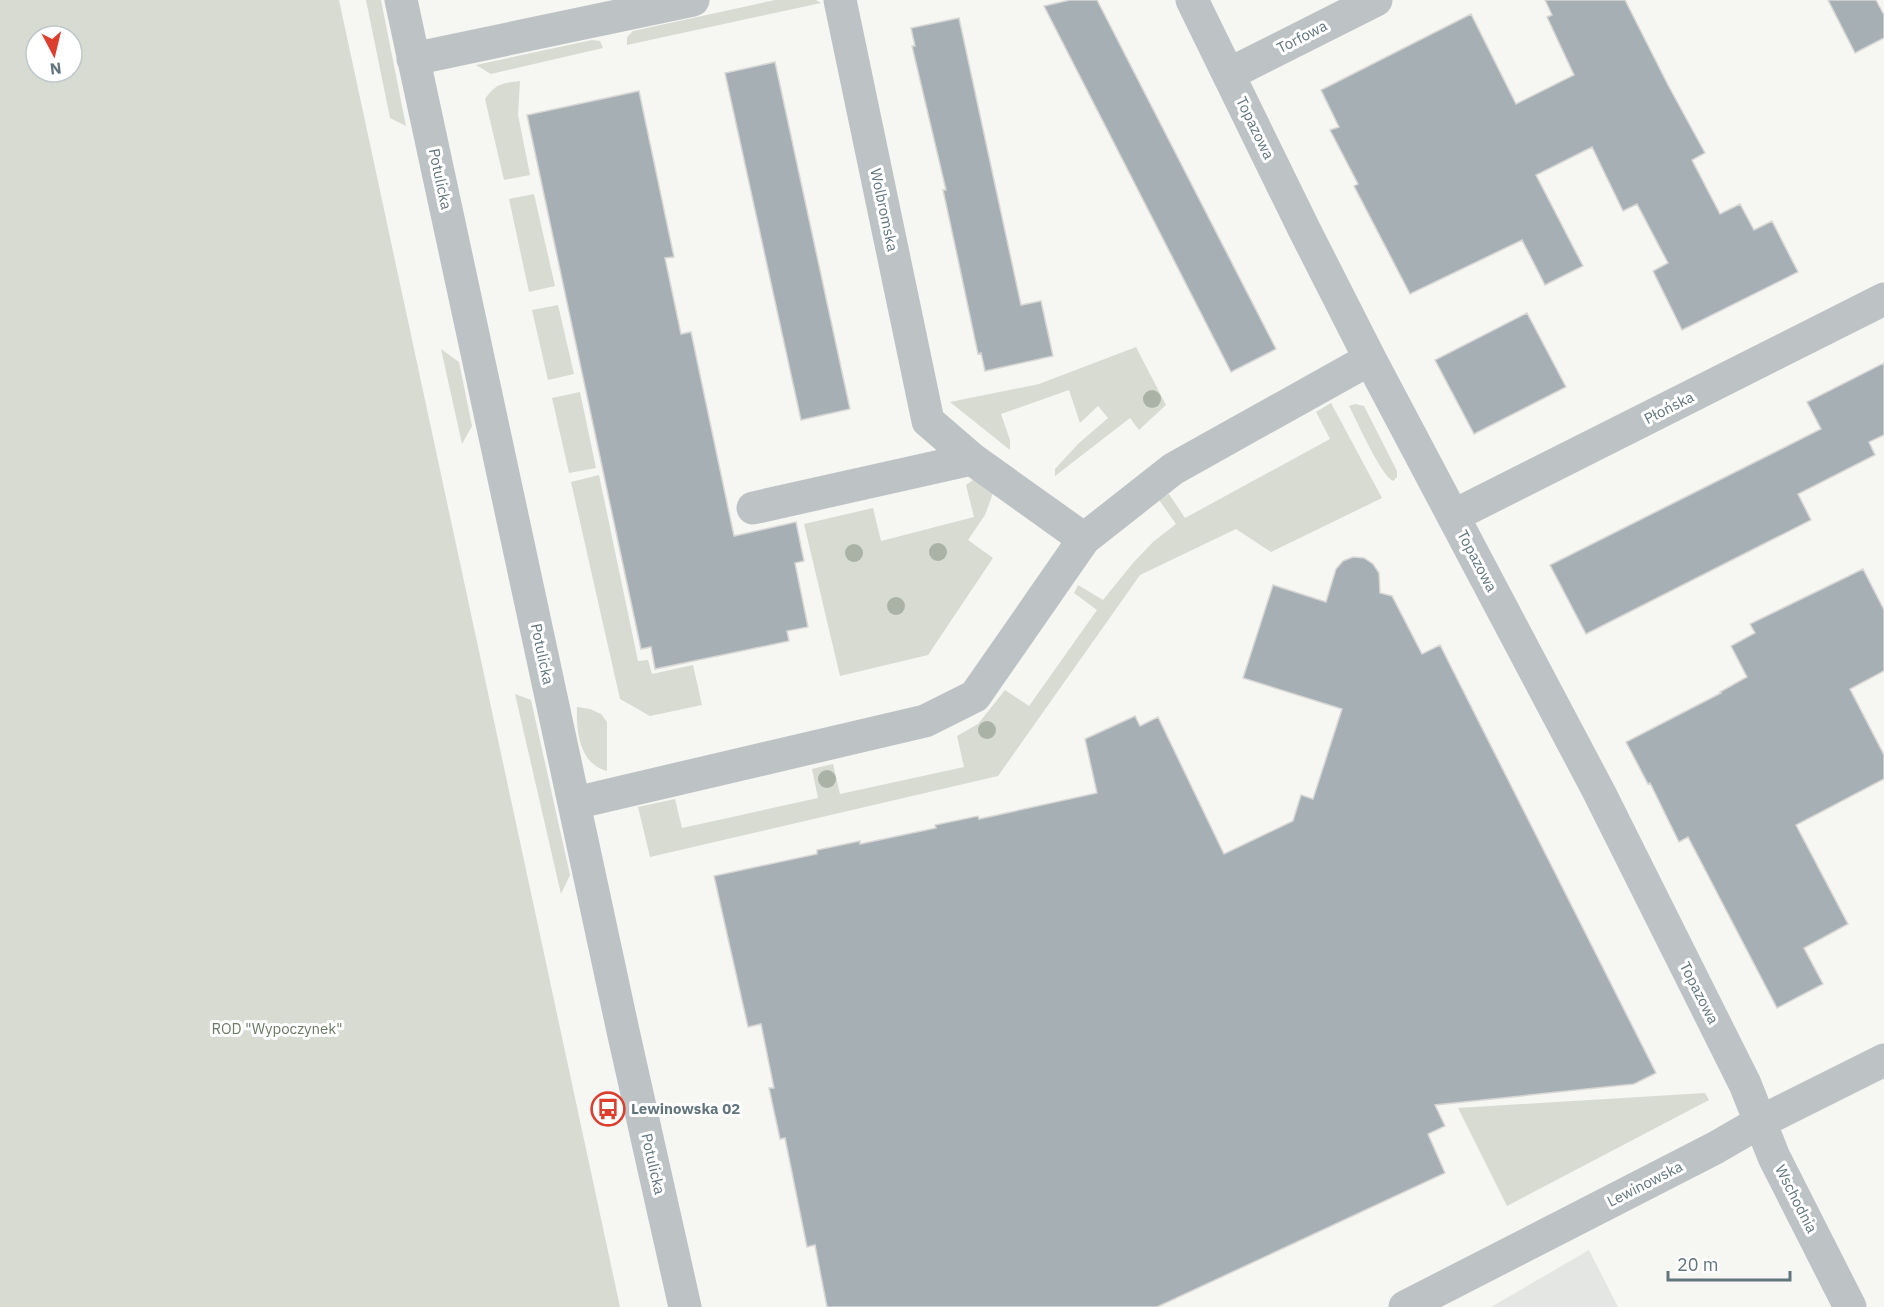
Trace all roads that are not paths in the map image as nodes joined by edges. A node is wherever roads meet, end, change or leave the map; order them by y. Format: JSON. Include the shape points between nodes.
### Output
{"nodes":[{"id":1,"x":401,"y":0,"type":"edge"},
{"id":2,"x":693,"y":0,"type":"edge"},
{"id":3,"x":840,"y":0,"type":"edge"},
{"id":4,"x":1192,"y":0,"type":"edge"},
{"id":5,"x":1376,"y":0,"type":"edge"},
{"id":6,"x":413,"y":59,"type":"junction"},
{"id":7,"x":1229,"y":74,"type":"junction"},
{"id":8,"x":1884,"y":299,"type":"edge"},
{"id":9,"x":1370,"y":359,"type":"junction"},
{"id":10,"x":972,"y":459,"type":"junction"},
{"id":11,"x":753,"y":508,"type":"dead end"},
{"id":12,"x":1454,"y":516,"type":"junction"},
{"id":13,"x":1083,"y":539,"type":"junction"},
{"id":14,"x":575,"y":803,"type":"junction"},
{"id":15,"x":1884,"y":1060,"type":"edge"},
{"id":16,"x":1760,"y":1122,"type":"junction"},
{"id":17,"x":685,"y":1307,"type":"edge"},
{"id":18,"x":1405,"y":1307,"type":"edge"},
{"id":19,"x":1850,"y":1307,"type":"edge"}],
"edges":[{"from":1,"to":6,"type":"street","name":"Potulicka"},
{"from":2,"to":6,"type":"street"},
{"from":3,"to":10,"type":"street","name":"Wolbromska","via":[[928,421]]},
{"from":4,"to":7,"type":"street","name":"Topazowa"},
{"from":5,"to":7,"type":"street","name":"Torfowa"},
{"from":6,"to":14,"type":"street","name":"Potulicka"},
{"from":7,"to":9,"type":"street","name":"Topazowa"},
{"from":8,"to":12,"type":"street","name":"Płońska"},
{"from":9,"to":12,"type":"street","name":"Topazowa"},
{"from":9,"to":13,"type":"street","via":[[1173,469]]},
{"from":10,"to":11,"type":"street"},
{"from":10,"to":13,"type":"street"},
{"from":12,"to":16,"type":"street","name":"Topazowa","via":[[1610,813],[1745,1084]]},
{"from":13,"to":14,"type":"street","via":[[975,696],[925,721]]},
{"from":14,"to":17,"type":"street","name":"Potulicka"},
{"from":15,"to":16,"type":"street","name":"Lewinowska"},
{"from":16,"to":18,"type":"street","name":"Lewinowska"},
{"from":16,"to":19,"type":"street","name":"Wschodnia"}]}
